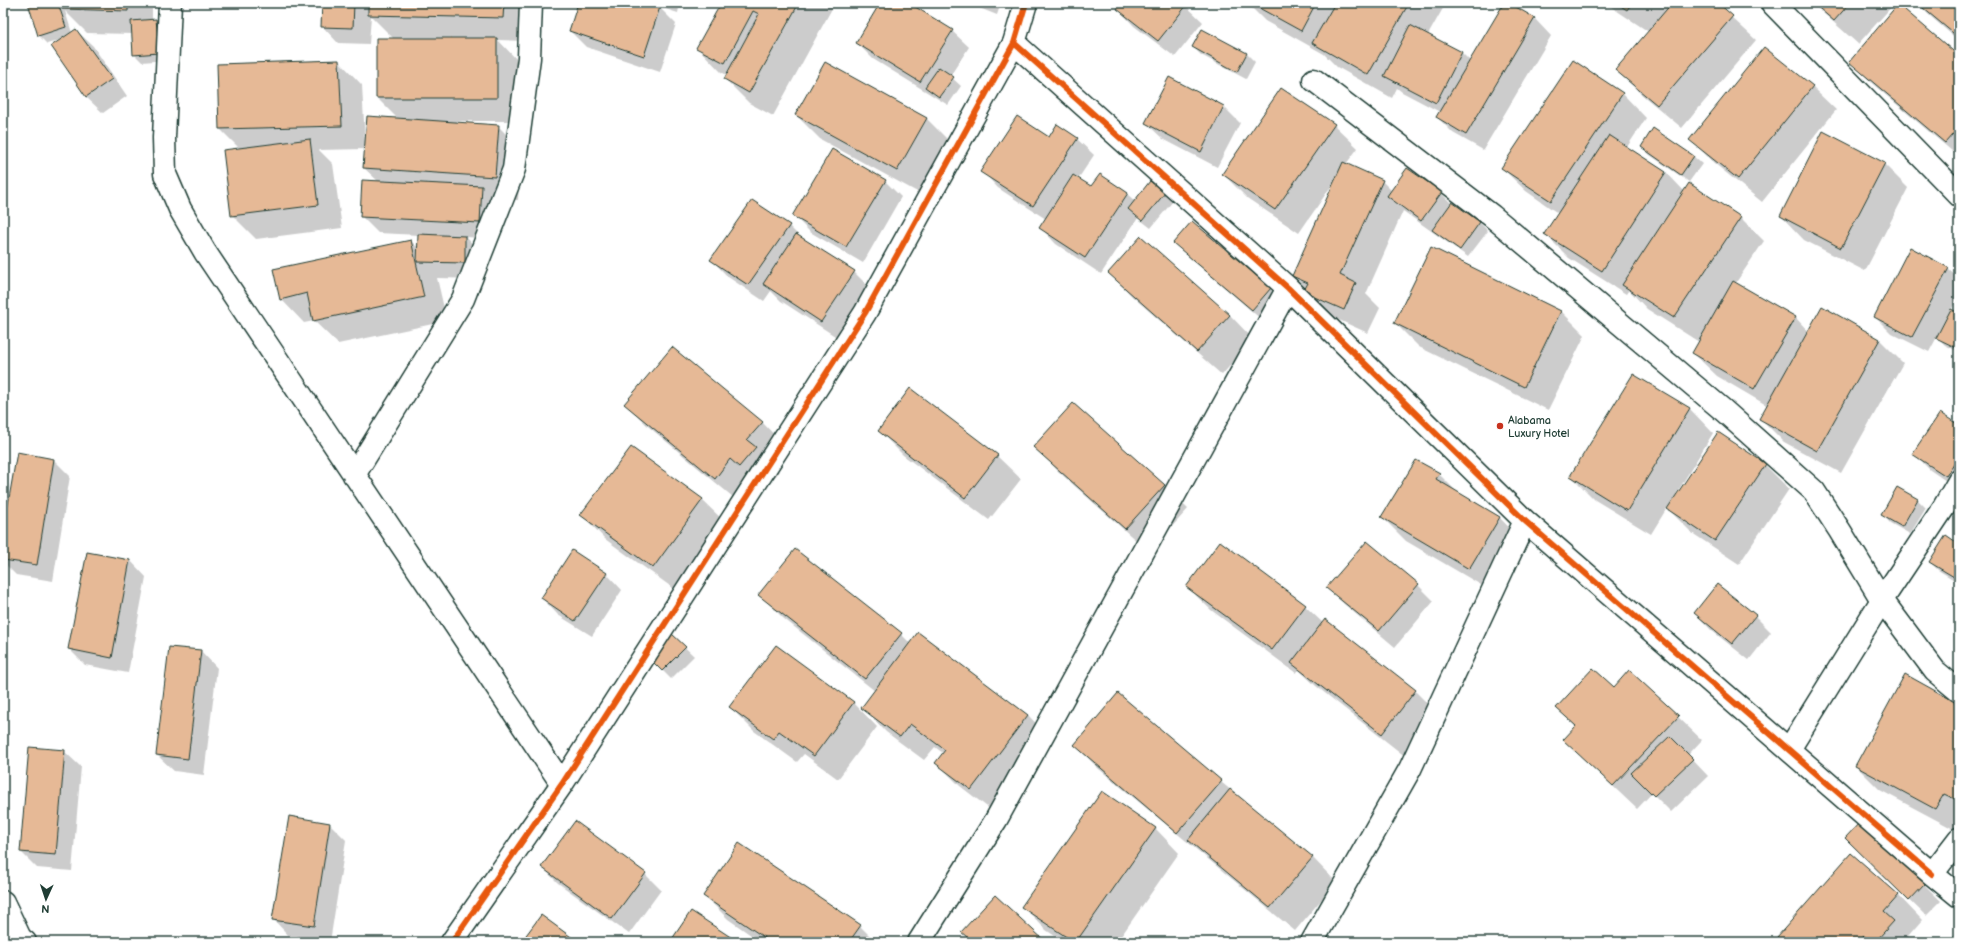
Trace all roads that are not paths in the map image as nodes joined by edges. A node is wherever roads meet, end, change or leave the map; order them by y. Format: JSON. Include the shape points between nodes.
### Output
{"nodes":[{"id":1,"x":170,"y":3,"type":"edge"},
{"id":2,"x":531,"y":3,"type":"edge"},
{"id":3,"x":1026,"y":3,"type":"edge"},
{"id":4,"x":1772,"y":3,"type":"edge"},
{"id":5,"x":1014,"y":43,"type":"junction"},
{"id":6,"x":1314,"y":80,"type":"dead end"},
{"id":7,"x":1959,"y":195,"type":"edge"},
{"id":8,"x":1288,"y":288,"type":"junction"},
{"id":9,"x":354,"y":474,"type":"junction"},
{"id":10,"x":1959,"y":481,"type":"edge"},
{"id":11,"x":1525,"y":521,"type":"junction"},
{"id":12,"x":1882,"y":600,"type":"junction"},
{"id":13,"x":1959,"y":691,"type":"edge"},
{"id":14,"x":1793,"y":743,"type":"dead end"},
{"id":15,"x":562,"y":784,"type":"junction"},
{"id":16,"x":1959,"y":839,"type":"edge"},
{"id":17,"x":1932,"y":874,"type":"junction"},
{"id":18,"x":1959,"y":896,"type":"edge"},
{"id":19,"x":3,"y":902,"type":"edge"},
{"id":20,"x":25,"y":942,"type":"edge"},
{"id":21,"x":452,"y":942,"type":"edge"},
{"id":22,"x":919,"y":942,"type":"edge"},
{"id":23,"x":1312,"y":942,"type":"edge"}],
"edges":[{"from":1,"to":9,"type":"street","via":[[164,138],[165,174],[180,210],[205,252]]},
{"from":2,"to":9,"type":"street","via":[[529,58],[514,169],[463,299]]},
{"from":3,"to":5,"type":"street"},
{"from":4,"to":7,"type":"street"},
{"from":5,"to":8,"type":"street"},
{"from":5,"to":15,"type":"street","via":[[865,314]]},
{"from":6,"to":12,"type":"street","via":[[1492,216],[1723,410],[1814,491]]},
{"from":8,"to":11,"type":"street"},
{"from":8,"to":22,"type":"street","via":[[996,820]]},
{"from":9,"to":15,"type":"street"},
{"from":10,"to":12,"type":"street"},
{"from":11,"to":17,"type":"street"},
{"from":11,"to":23,"type":"street","via":[[1410,769]]},
{"from":12,"to":13,"type":"street","via":[[1935,671]]},
{"from":12,"to":14,"type":"street"},
{"from":15,"to":21,"type":"street"},
{"from":16,"to":17,"type":"street"},
{"from":17,"to":18,"type":"street"},
{"from":19,"to":20,"type":"street","via":[[20,938]]}]}
